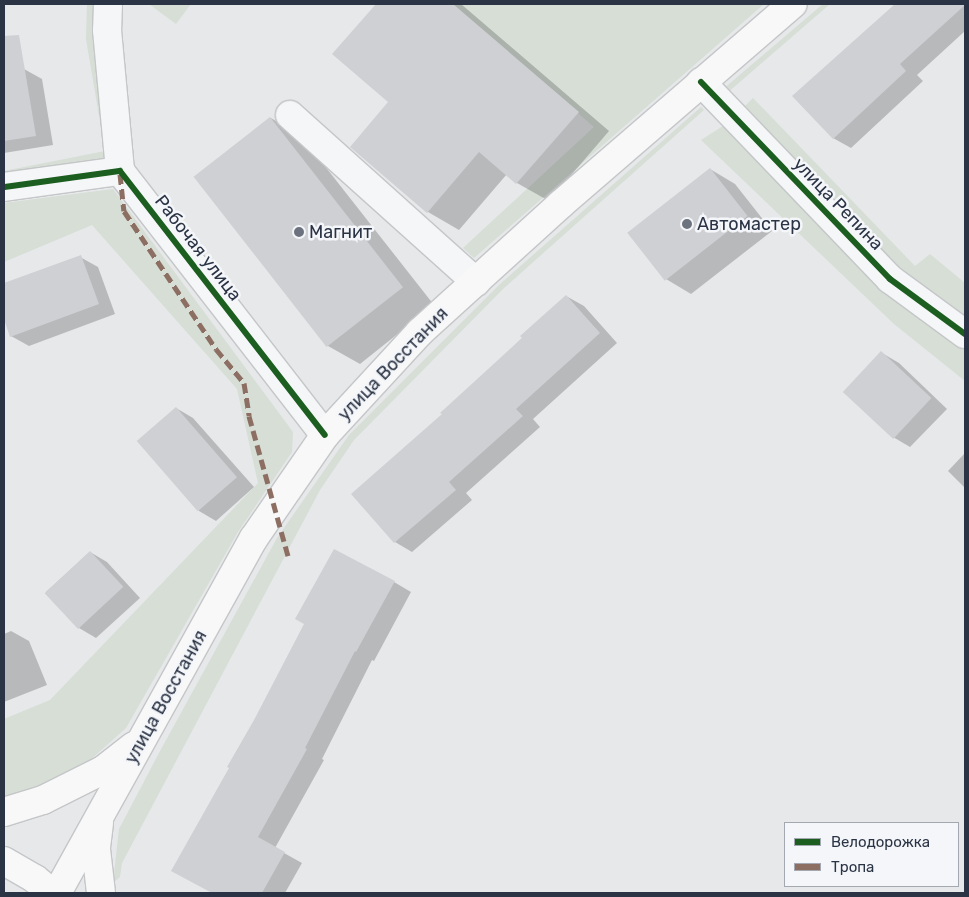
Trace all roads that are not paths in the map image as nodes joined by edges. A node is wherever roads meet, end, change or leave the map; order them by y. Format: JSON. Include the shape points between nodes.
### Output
{"nodes":[{"id":1,"x":108,"y":4,"type":"edge"},
{"id":2,"x":792,"y":4,"type":"edge"},
{"id":3,"x":701,"y":82,"type":"junction"},
{"id":4,"x":290,"y":115,"type":"dead end"},
{"id":5,"x":120,"y":171,"type":"junction"},
{"id":6,"x":4,"y":187,"type":"edge"},
{"id":7,"x":476,"y":282,"type":"junction"},
{"id":8,"x":965,"y":334,"type":"edge"},
{"id":9,"x":325,"y":435,"type":"junction"},
{"id":10,"x":142,"y":741,"type":"junction"},
{"id":11,"x":4,"y":812,"type":"edge"},
{"id":12,"x":100,"y":816,"type":"junction"},
{"id":13,"x":4,"y":861,"type":"edge"},
{"id":14,"x":52,"y":893,"type":"edge"},
{"id":15,"x":57,"y":893,"type":"edge"},
{"id":16,"x":101,"y":893,"type":"edge"}],
"edges":[{"from":1,"to":5,"type":"street","via":[[107,30]]},
{"from":2,"to":3,"type":"main road","name":"улица Восстания"},
{"from":3,"to":7,"type":"main road","name":"улица Восстания"},
{"from":3,"to":8,"type":"street","name":"улица Репина","via":[[890,279]]},
{"from":4,"to":7,"type":"street"},
{"from":5,"to":6,"type":"street"},
{"from":5,"to":9,"type":"street","name":"Рабочая улица"},
{"from":7,"to":9,"type":"main road","name":"улица Восстания","via":[[420,332]]},
{"from":9,"to":10,"type":"main road","name":"улица Восстания","via":[[254,538]]},
{"from":10,"to":11,"type":"main road","via":[[103,770],[43,800]]},
{"from":10,"to":12,"type":"main road","name":"улица Восстания"},
{"from":12,"to":15,"type":"main road","name":"улица Восстания"},
{"from":12,"to":16,"type":"main road","via":[[96,849]]},
{"from":13,"to":14,"type":"main road"}]}
